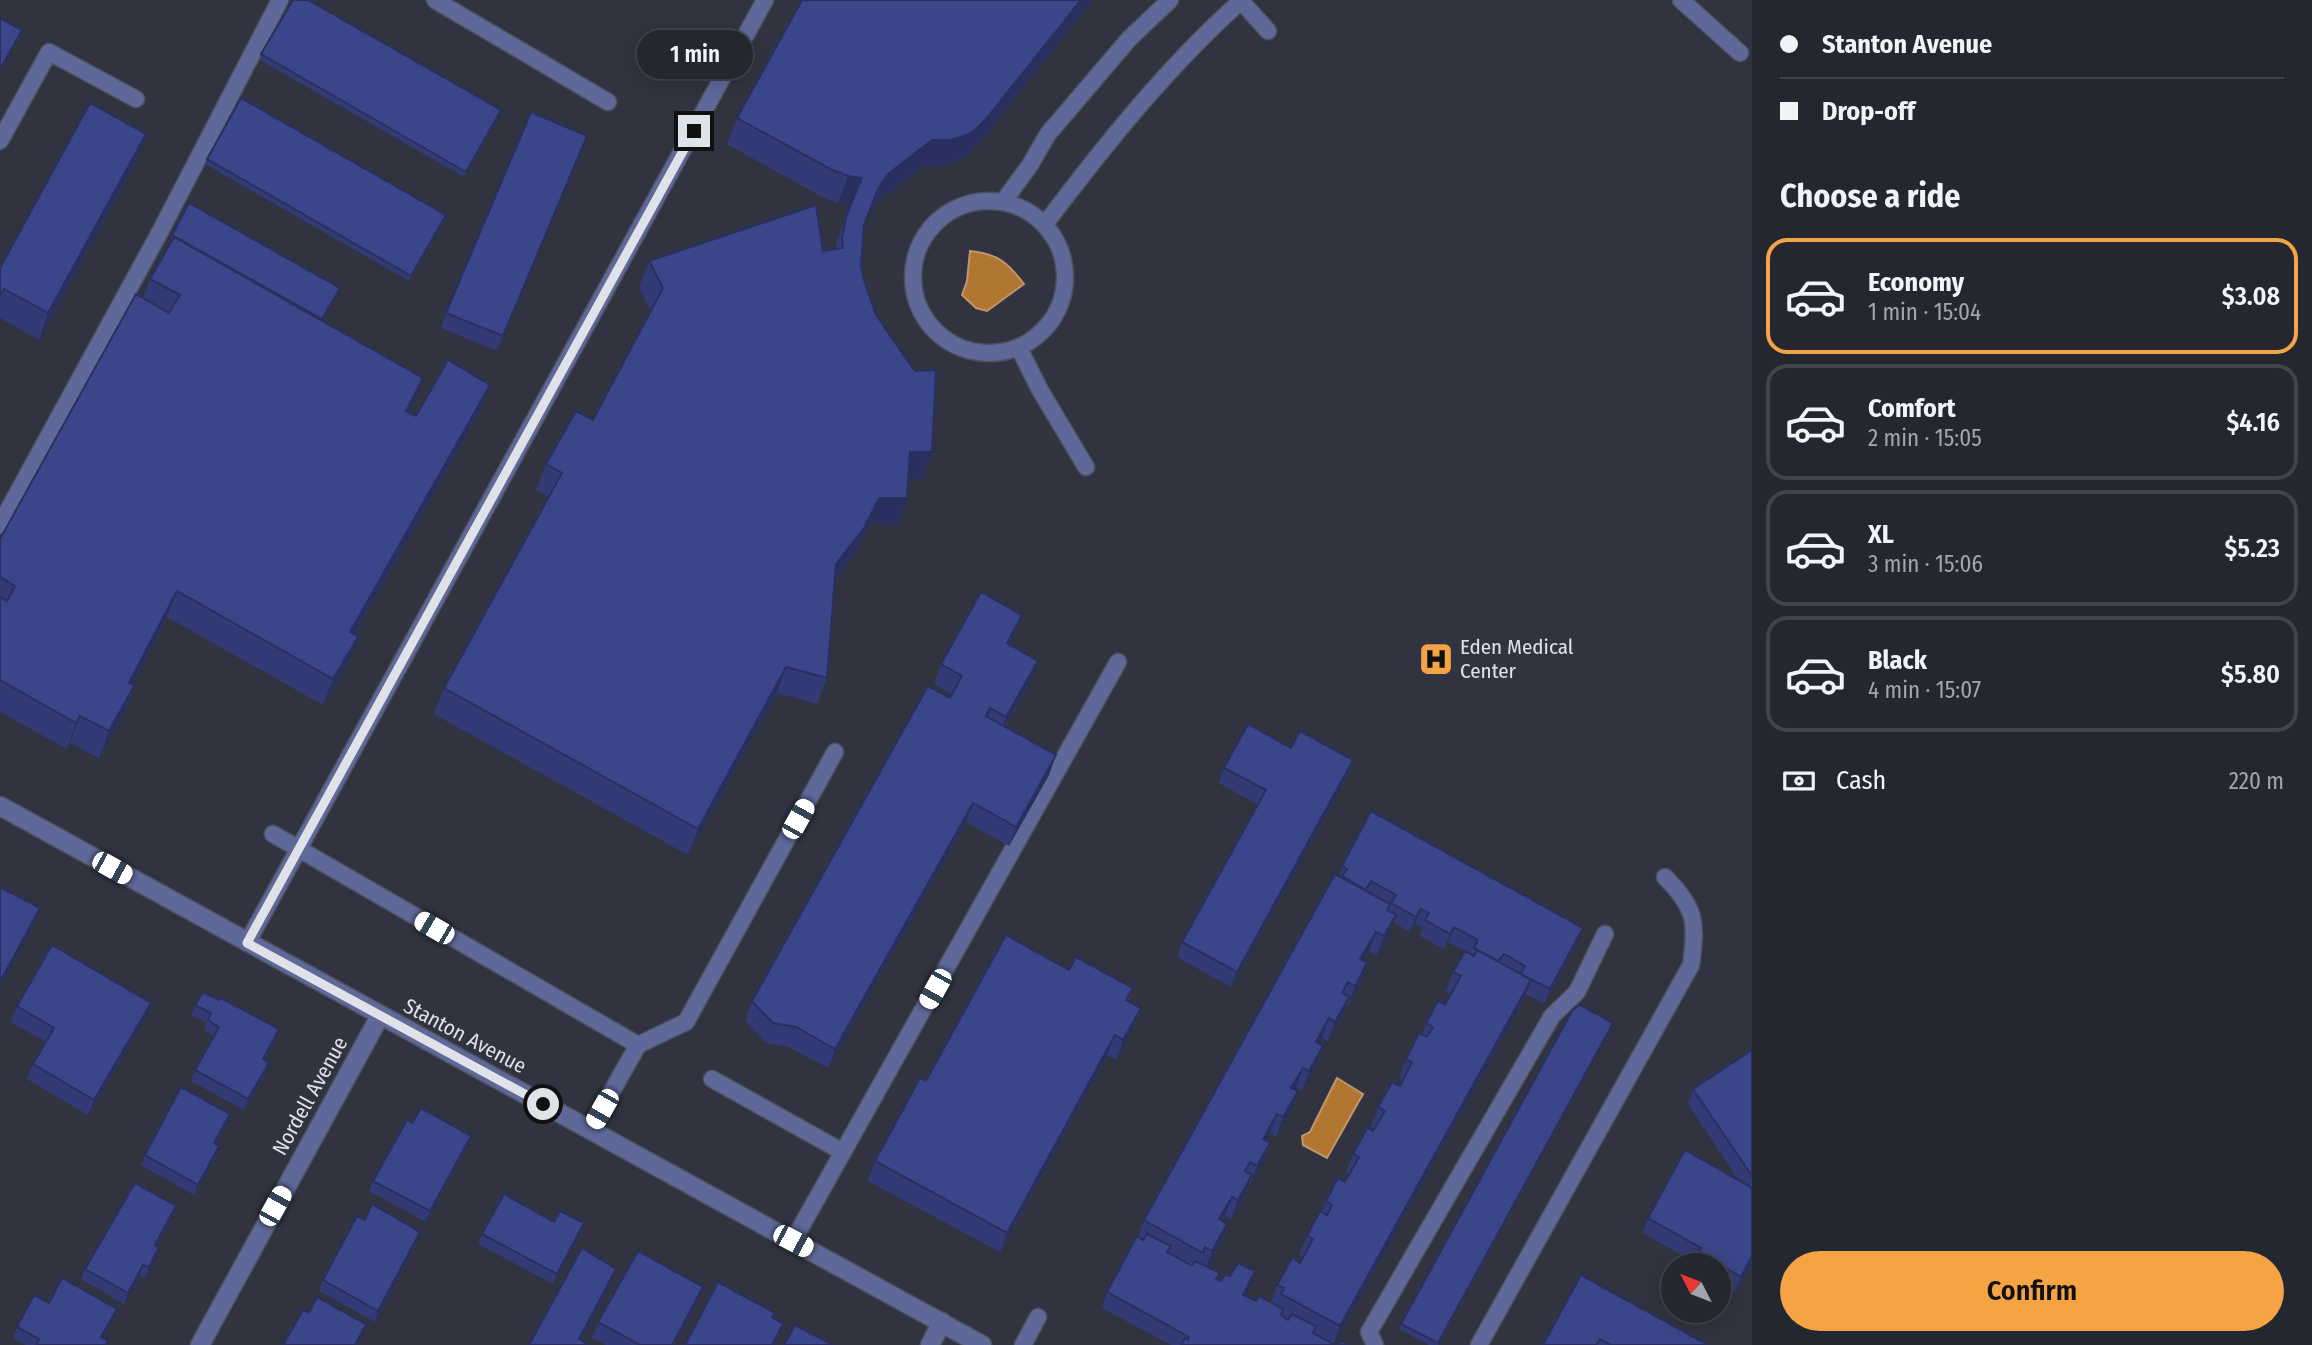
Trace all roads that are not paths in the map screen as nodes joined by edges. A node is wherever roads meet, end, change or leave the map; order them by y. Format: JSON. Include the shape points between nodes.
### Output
{"nodes":[{"id":1,"x":280,"y":0,"type":"edge"},
{"id":2,"x":435,"y":0,"type":"edge"},
{"id":3,"x":765,"y":0,"type":"edge"},
{"id":4,"x":1170,"y":0,"type":"edge"},
{"id":5,"x":1681,"y":0,"type":"edge"},
{"id":6,"x":1241,"y":1,"type":"edge"},
{"id":7,"x":1268,"y":31,"type":"dead end"},
{"id":8,"x":1740,"y":52,"type":"dead end"},
{"id":9,"x":136,"y":99,"type":"dead end"},
{"id":10,"x":608,"y":102,"type":"dead end"},
{"id":11,"x":0,"y":141,"type":"edge"},
{"id":12,"x":1003,"y":202,"type":"junction"},
{"id":13,"x":1045,"y":225,"type":"junction"},
{"id":14,"x":1018,"y":348,"type":"junction"},
{"id":15,"x":1086,"y":467,"type":"dead end"},
{"id":16,"x":0,"y":526,"type":"edge"},
{"id":17,"x":1118,"y":662,"type":"dead end"},
{"id":18,"x":835,"y":752,"type":"dead end"},
{"id":19,"x":0,"y":806,"type":"edge"},
{"id":20,"x":273,"y":834,"type":"dead end"},
{"id":21,"x":298,"y":849,"type":"junction"},
{"id":22,"x":1665,"y":877,"type":"dead end"},
{"id":23,"x":1605,"y":934,"type":"dead end"},
{"id":24,"x":247,"y":943,"type":"junction"},
{"id":25,"x":380,"y":1016,"type":"junction"},
{"id":26,"x":638,"y":1045,"type":"junction"},
{"id":27,"x":712,"y":1079,"type":"dead end"},
{"id":28,"x":590,"y":1130,"type":"junction"},
{"id":29,"x":843,"y":1152,"type":"junction"},
{"id":30,"x":793,"y":1241,"type":"junction"},
{"id":31,"x":1038,"y":1317,"type":"dead end"},
{"id":32,"x":942,"y":1322,"type":"junction"},
{"id":33,"x":200,"y":1345,"type":"edge"},
{"id":34,"x":930,"y":1345,"type":"edge"},
{"id":35,"x":982,"y":1345,"type":"edge"},
{"id":36,"x":1023,"y":1345,"type":"edge"},
{"id":37,"x":1375,"y":1345,"type":"edge"},
{"id":38,"x":1479,"y":1345,"type":"edge"}],
"edges":[{"from":1,"to":16,"type":"lane"},
{"from":2,"to":10,"type":"lane"},
{"from":3,"to":21,"type":"lane"},
{"from":4,"to":12,"type":"lane","via":[[1129,39],[1048,134]]},
{"from":5,"to":8,"type":"lane"},
{"from":6,"to":7,"type":"lane"},
{"from":6,"to":13,"type":"lane","via":[[1107,142]]},
{"from":9,"to":11,"type":"lane","via":[[49,52]]},
{"from":12,"to":13,"type":"lane","via":[[1027,210]]},
{"from":12,"to":14,"type":"lane","via":[[975,202],[948,212],[928,231],[915,257],[912,286],[920,312],[938,335],[962,350],[990,354]]},
{"from":13,"to":14,"type":"lane","via":[[1059,245],[1066,269],[1065,293],[1055,317],[1039,335]]},
{"from":14,"to":15,"type":"lane"},
{"from":17,"to":29,"type":"lane"},
{"from":18,"to":26,"type":"lane","via":[[686,1022]]},
{"from":19,"to":24,"type":"street","name":"Stanton Avenue"},
{"from":20,"to":21,"type":"lane"},
{"from":21,"to":24,"type":"lane"},
{"from":21,"to":26,"type":"lane"},
{"from":22,"to":38,"type":"lane","via":[[1692,912],[1695,940],[1690,965]]},
{"from":23,"to":37,"type":"lane","via":[[1577,992],[1552,1016],[1369,1332]]},
{"from":24,"to":25,"type":"street","name":"Stanton Avenue"},
{"from":25,"to":28,"type":"street","name":"Stanton Avenue"},
{"from":25,"to":33,"type":"street","name":"Nordell Avenue"},
{"from":26,"to":28,"type":"lane"},
{"from":27,"to":29,"type":"lane"},
{"from":28,"to":30,"type":"street","name":"Stanton Avenue"},
{"from":29,"to":30,"type":"lane"},
{"from":30,"to":32,"type":"street","name":"Stanton Avenue"},
{"from":31,"to":36,"type":"lane"},
{"from":32,"to":34,"type":"street"},
{"from":32,"to":35,"type":"street","name":"Stanton Avenue"}]}
